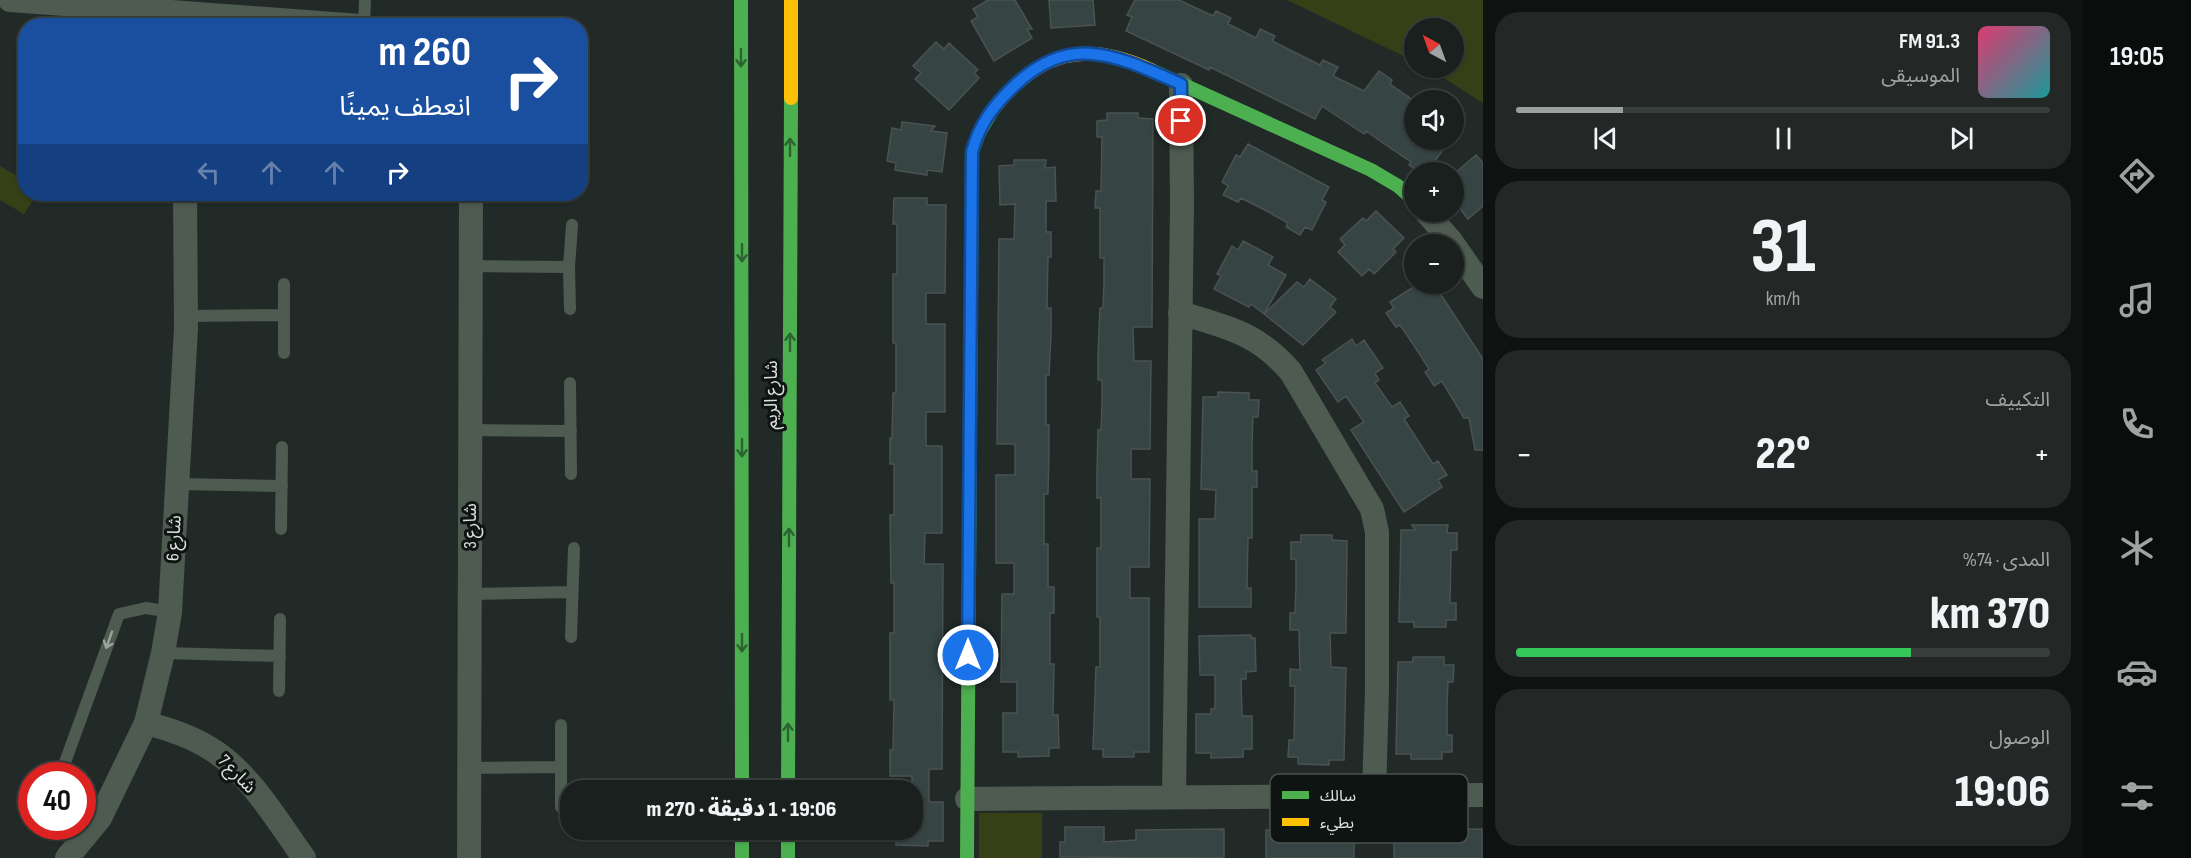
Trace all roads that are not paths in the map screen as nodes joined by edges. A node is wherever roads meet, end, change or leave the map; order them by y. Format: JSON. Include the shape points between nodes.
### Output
{"nodes":[{"id":1,"x":22,"y":0,"type":"edge"},
{"id":2,"x":365,"y":0,"type":"edge"},
{"id":3,"x":741,"y":0,"type":"edge"},
{"id":4,"x":791,"y":0,"type":"edge"},
{"id":5,"x":189,"y":13,"type":"edge"},
{"id":6,"x":256,"y":18,"type":"edge"},
{"id":7,"x":363,"y":18,"type":"edge"},
{"id":8,"x":1181,"y":84,"type":"junction"},
{"id":9,"x":1404,"y":189,"type":"edge"},
{"id":10,"x":185,"y":201,"type":"edge"},
{"id":11,"x":471,"y":201,"type":"edge"},
{"id":12,"x":1435,"y":222,"type":"edge"},
{"id":13,"x":572,"y":225,"type":"dead end"},
{"id":14,"x":471,"y":266,"type":"junction"},
{"id":15,"x":569,"y":267,"type":"junction"},
{"id":16,"x":284,"y":284,"type":"dead end"},
{"id":17,"x":1483,"y":287,"type":"edge"},
{"id":18,"x":570,"y":309,"type":"dead end"},
{"id":19,"x":1180,"y":313,"type":"junction"},
{"id":20,"x":284,"y":315,"type":"junction"},
{"id":21,"x":186,"y":316,"type":"junction"},
{"id":22,"x":284,"y":352,"type":"dead end"},
{"id":23,"x":570,"y":383,"type":"dead end"},
{"id":24,"x":470,"y":430,"type":"junction"},
{"id":25,"x":571,"y":430,"type":"junction"},
{"id":26,"x":282,"y":447,"type":"dead end"},
{"id":27,"x":571,"y":474,"type":"dead end"},
{"id":28,"x":177,"y":483,"type":"junction"},
{"id":29,"x":282,"y":486,"type":"junction"},
{"id":30,"x":281,"y":529,"type":"dead end"},
{"id":31,"x":574,"y":548,"type":"dead end"},
{"id":32,"x":571,"y":592,"type":"junction"},
{"id":33,"x":469,"y":594,"type":"junction"},
{"id":34,"x":170,"y":612,"type":"junction"},
{"id":35,"x":280,"y":619,"type":"dead end"},
{"id":36,"x":571,"y":637,"type":"dead end"},
{"id":37,"x":163,"y":653,"type":"junction"},
{"id":38,"x":280,"y":656,"type":"junction"},
{"id":39,"x":279,"y":691,"type":"dead end"},
{"id":40,"x":146,"y":723,"type":"junction"},
{"id":41,"x":561,"y":725,"type":"dead end"},
{"id":42,"x":65,"y":762,"type":"edge"},
{"id":43,"x":560,"y":767,"type":"junction"},
{"id":44,"x":470,"y":768,"type":"junction"},
{"id":45,"x":1375,"y":774,"type":"edge"},
{"id":46,"x":560,"y":780,"type":"edge"},
{"id":47,"x":742,"y":780,"type":"edge"},
{"id":48,"x":788,"y":780,"type":"edge"},
{"id":49,"x":1468,"y":795,"type":"edge"},
{"id":50,"x":1483,"y":795,"type":"edge"},
{"id":51,"x":1174,"y":797,"type":"junction"},
{"id":52,"x":1270,"y":797,"type":"edge"},
{"id":53,"x":967,"y":799,"type":"junction"},
{"id":54,"x":96,"y":814,"type":"edge"},
{"id":55,"x":100,"y":818,"type":"junction"},
{"id":56,"x":742,"y":840,"type":"edge"},
{"id":57,"x":788,"y":840,"type":"edge"},
{"id":58,"x":67,"y":858,"type":"edge"},
{"id":59,"x":304,"y":858,"type":"edge"},
{"id":60,"x":469,"y":858,"type":"edge"},
{"id":61,"x":742,"y":858,"type":"edge"},
{"id":62,"x":788,"y":858,"type":"edge"},
{"id":63,"x":967,"y":858,"type":"edge"}],
"edges":[{"from":1,"to":5,"type":"street"},
{"from":2,"to":7,"type":"lane"},
{"from":3,"to":47,"type":"street","name":"شارع الريم","one_way":true},
{"from":48,"to":4,"type":"street","name":"شارع الريم","one_way":true},
{"from":5,"to":6,"type":"street"},
{"from":8,"to":9,"type":"street","via":[[1384,175]]},
{"from":8,"to":19,"type":"street"},
{"from":8,"to":53,"type":"street","via":[[1111,56],[1093,53],[1057,57],[1036,67],[1005,95],[976,137],[972,152]]},
{"from":10,"to":21,"type":"street","name":"شارع 6"},
{"from":11,"to":14,"type":"street","name":"شارع 3"},
{"from":12,"to":17,"type":"street"},
{"from":13,"to":15,"type":"lane"},
{"from":14,"to":15,"type":"lane"},
{"from":14,"to":24,"type":"street","name":"شارع 3"},
{"from":15,"to":18,"type":"lane"},
{"from":16,"to":20,"type":"lane"},
{"from":19,"to":45,"type":"street","via":[[1235,329],[1278,356],[1372,509],[1377,532]]},
{"from":19,"to":51,"type":"street"},
{"from":20,"to":21,"type":"lane"},
{"from":20,"to":22,"type":"lane"},
{"from":21,"to":28,"type":"street","name":"شارع 6"},
{"from":23,"to":25,"type":"lane"},
{"from":24,"to":25,"type":"lane"},
{"from":24,"to":33,"type":"street","name":"شارع 3"},
{"from":25,"to":27,"type":"lane"},
{"from":26,"to":29,"type":"lane"},
{"from":28,"to":29,"type":"lane"},
{"from":28,"to":34,"type":"street","name":"شارع 6"},
{"from":29,"to":30,"type":"lane"},
{"from":31,"to":32,"type":"lane"},
{"from":32,"to":33,"type":"lane"},
{"from":32,"to":36,"type":"lane"},
{"from":33,"to":44,"type":"street","name":"شارع 3"},
{"from":34,"to":37,"type":"street","name":"شارع 6"},
{"from":34,"to":42,"type":"lane","one_way":true,"via":[[146,608],[119,614]]},
{"from":35,"to":38,"type":"lane"},
{"from":37,"to":38,"type":"lane"},
{"from":37,"to":40,"type":"street","name":"شارع 6"},
{"from":38,"to":39,"type":"lane"},
{"from":40,"to":55,"type":"street","name":"شارع 6"},
{"from":40,"to":59,"type":"street","name":"شارع 7","via":[[193,739],[229,763],[244,777]]},
{"from":41,"to":43,"type":"lane"},
{"from":43,"to":44,"type":"lane"},
{"from":43,"to":46,"type":"lane"},
{"from":44,"to":60,"type":"street","name":"شارع 3"},
{"from":49,"to":50,"type":"street"},
{"from":51,"to":52,"type":"street"},
{"from":51,"to":53,"type":"street"},
{"from":53,"to":63,"type":"street"},
{"from":54,"to":55,"type":"lane"},
{"from":55,"to":58,"type":"street","name":"شارع 6"},
{"from":56,"to":61,"type":"street"},
{"from":57,"to":62,"type":"street"}]}
